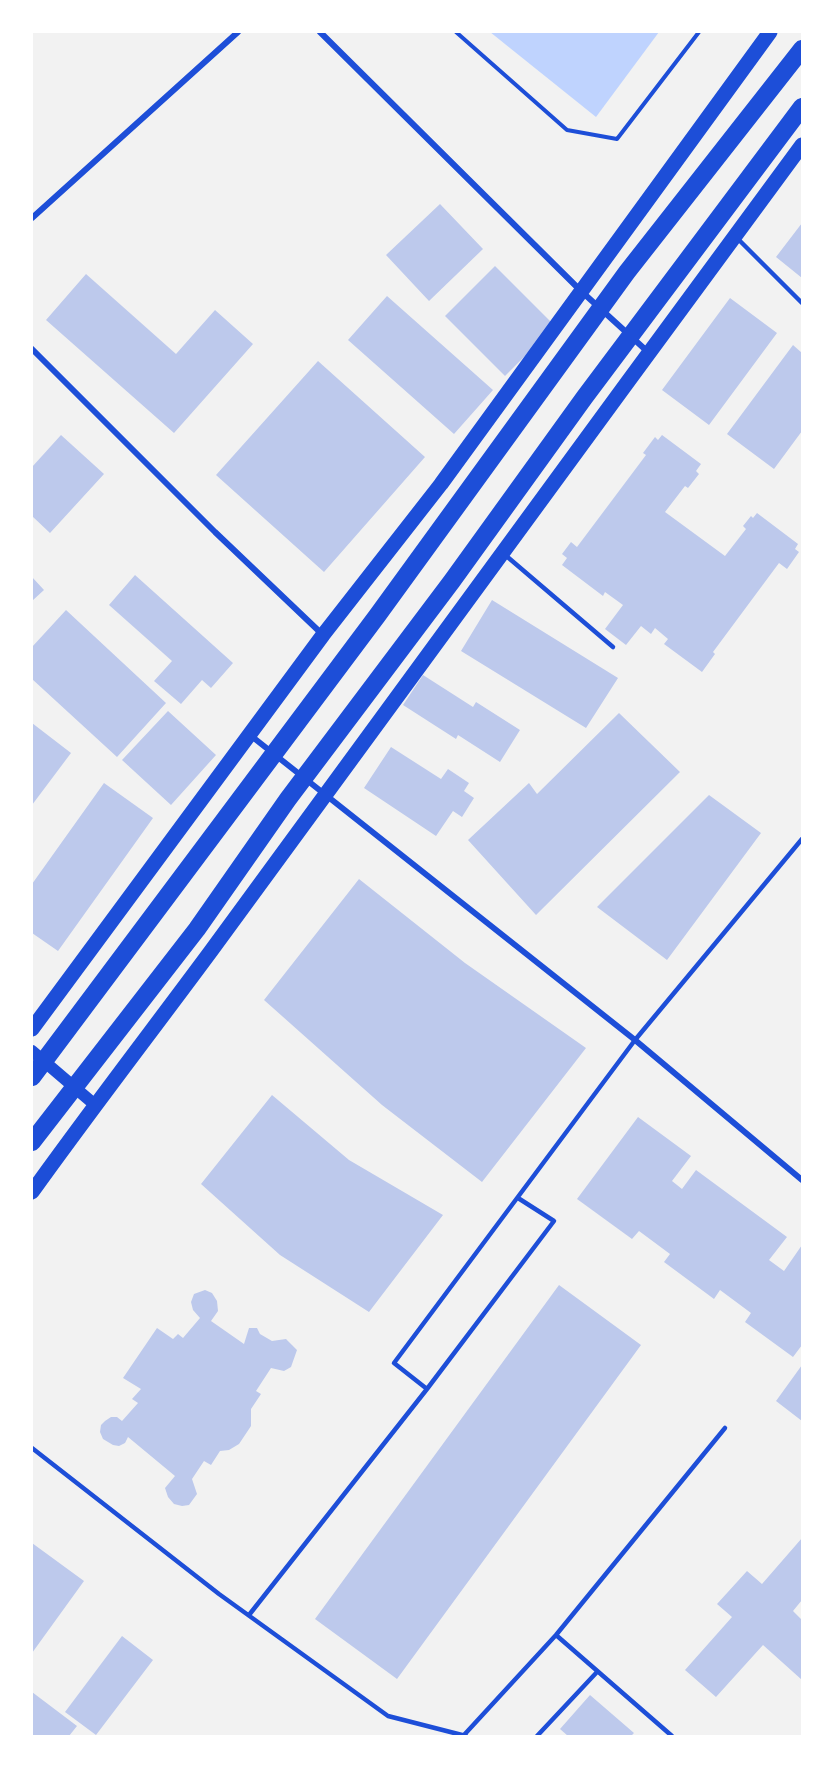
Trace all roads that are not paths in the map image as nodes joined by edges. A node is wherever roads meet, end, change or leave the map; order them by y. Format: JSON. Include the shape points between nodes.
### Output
{"nodes":[{"id":1,"x":238,"y":32,"type":"edge"},
{"id":2,"x":320,"y":32,"type":"edge"},
{"id":3,"x":770,"y":32,"type":"edge"},
{"id":4,"x":802,"y":48,"type":"edge"},
{"id":5,"x":802,"y":107,"type":"edge"},
{"id":6,"x":802,"y":145,"type":"edge"},
{"id":7,"x":32,"y":218,"type":"edge"},
{"id":8,"x":735,"y":236,"type":"junction"},
{"id":9,"x":581,"y":291,"type":"junction"},
{"id":10,"x":802,"y":303,"type":"edge"},
{"id":11,"x":32,"y":349,"type":"edge"},
{"id":12,"x":649,"y":353,"type":"junction"},
{"id":13,"x":502,"y":553,"type":"junction"},
{"id":14,"x":323,"y":635,"type":"junction"},
{"id":15,"x":613,"y":647,"type":"dead end"},
{"id":16,"x":249,"y":734,"type":"junction"},
{"id":17,"x":325,"y":793,"type":"junction"},
{"id":18,"x":802,"y":839,"type":"edge"},
{"id":19,"x":32,"y":1029,"type":"edge"},
{"id":20,"x":635,"y":1040,"type":"junction"},
{"id":21,"x":32,"y":1051,"type":"edge"},
{"id":22,"x":32,"y":1077,"type":"edge"},
{"id":23,"x":94,"y":1104,"type":"junction"},
{"id":24,"x":32,"y":1143,"type":"edge"},
{"id":25,"x":802,"y":1180,"type":"edge"},
{"id":26,"x":32,"y":1192,"type":"edge"},
{"id":27,"x":518,"y":1198,"type":"junction"},
{"id":28,"x":427,"y":1389,"type":"junction"},
{"id":29,"x":725,"y":1428,"type":"dead end"},
{"id":30,"x":32,"y":1448,"type":"edge"},
{"id":31,"x":249,"y":1615,"type":"junction"},
{"id":32,"x":556,"y":1635,"type":"junction"},
{"id":33,"x":597,"y":1672,"type":"junction"},
{"id":34,"x":465,"y":1736,"type":"edge"},
{"id":35,"x":537,"y":1737,"type":"edge"},
{"id":36,"x":672,"y":1737,"type":"edge"}],
"edges":[{"from":1,"to":7,"type":"street"},
{"from":2,"to":9,"type":"street"},
{"from":3,"to":9,"type":"main road"},
{"from":4,"to":22,"type":"highway","via":[[627,272],[377,616]]},
{"from":5,"to":24,"type":"highway","via":[[288,798],[196,929]]},
{"from":6,"to":8,"type":"main road"},
{"from":8,"to":10,"type":"lane"},
{"from":8,"to":12,"type":"main road"},
{"from":9,"to":12,"type":"street"},
{"from":9,"to":14,"type":"main road","via":[[441,484]]},
{"from":11,"to":14,"type":"street"},
{"from":12,"to":13,"type":"main road"},
{"from":13,"to":15,"type":"lane"},
{"from":13,"to":17,"type":"main road"},
{"from":14,"to":16,"type":"main road"},
{"from":16,"to":17,"type":"street"},
{"from":16,"to":19,"type":"main road"},
{"from":17,"to":20,"type":"street"},
{"from":17,"to":23,"type":"main road"},
{"from":18,"to":20,"type":"lane"},
{"from":20,"to":25,"type":"street"},
{"from":20,"to":27,"type":"lane"},
{"from":21,"to":23,"type":"main road"},
{"from":23,"to":26,"type":"main road"},
{"from":27,"to":28,"type":"lane","via":[[394,1363]]},
{"from":27,"to":28,"type":"lane","via":[[554,1221]]},
{"from":28,"to":31,"type":"lane"},
{"from":29,"to":32,"type":"lane"},
{"from":30,"to":31,"type":"lane"},
{"from":31,"to":34,"type":"lane","via":[[388,1716]]},
{"from":32,"to":33,"type":"lane"},
{"from":32,"to":34,"type":"lane"},
{"from":33,"to":35,"type":"lane"},
{"from":33,"to":36,"type":"lane"}]}
